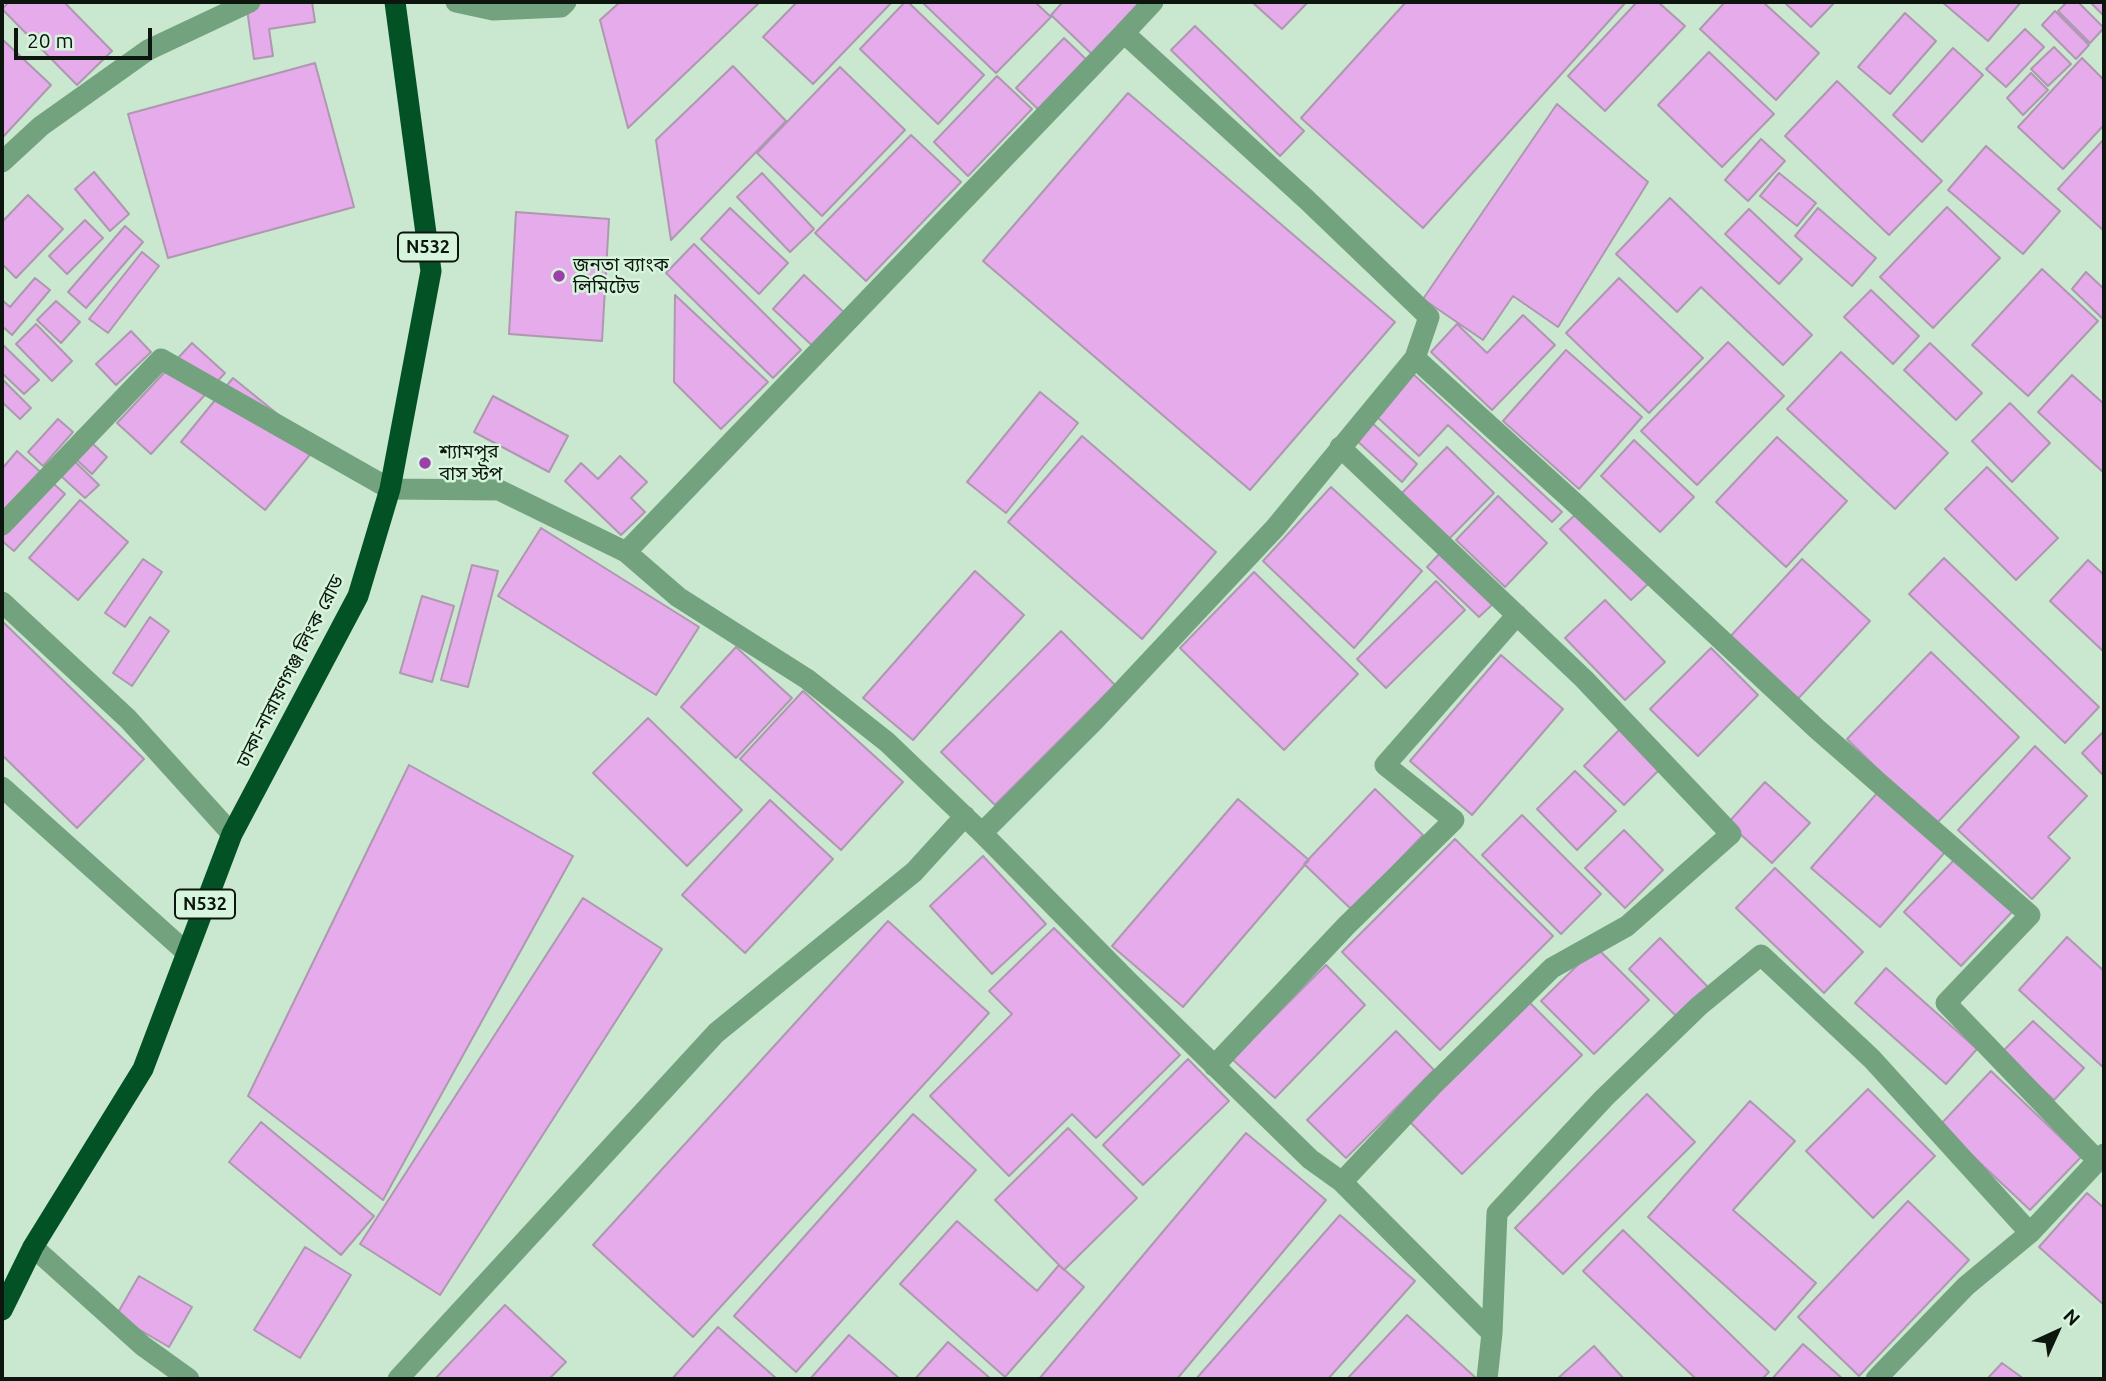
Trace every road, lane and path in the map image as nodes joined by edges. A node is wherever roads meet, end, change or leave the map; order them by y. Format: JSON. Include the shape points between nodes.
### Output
{"nodes":[{"id":1,"x":250,"y":2,"type":"edge"},
{"id":2,"x":395,"y":2,"type":"edge"},
{"id":3,"x":456,"y":2,"type":"edge"},
{"id":4,"x":566,"y":2,"type":"edge"},
{"id":5,"x":1153,"y":2,"type":"edge"},
{"id":6,"x":1124,"y":33,"type":"junction"},
{"id":7,"x":2,"y":162,"type":"edge"},
{"id":8,"x":1415,"y":358,"type":"junction"},
{"id":9,"x":1340,"y":447,"type":"junction"},
{"id":10,"x":390,"y":489,"type":"junction"},
{"id":11,"x":2,"y":525,"type":"edge"},
{"id":12,"x":626,"y":552,"type":"junction"},
{"id":13,"x":2,"y":601,"type":"edge"},
{"id":14,"x":1517,"y":615,"type":"junction"},
{"id":15,"x":2,"y":787,"type":"edge"},
{"id":16,"x":965,"y":816,"type":"junction"},
{"id":17,"x":982,"y":833,"type":"junction"},
{"id":18,"x":232,"y":834,"type":"junction"},
{"id":19,"x":187,"y":953,"type":"junction"},
{"id":20,"x":1214,"y":1066,"type":"junction"},
{"id":21,"x":2101,"y":1157,"type":"edge"},
{"id":22,"x":1342,"y":1182,"type":"junction"},
{"id":23,"x":2030,"y":1233,"type":"junction"},
{"id":24,"x":33,"y":1247,"type":"junction"},
{"id":25,"x":2,"y":1310,"type":"edge"},
{"id":26,"x":1492,"y":1333,"type":"junction"},
{"id":27,"x":189,"y":1379,"type":"edge"},
{"id":28,"x":398,"y":1379,"type":"edge"},
{"id":29,"x":1487,"y":1379,"type":"edge"},
{"id":30,"x":1876,"y":1379,"type":"edge"}],
"edges":[{"from":1,"to":7,"type":"street","via":[[148,50],[41,126]]},
{"from":2,"to":10,"type":"highway","name":"ঢাকা-নারায়ণগঞ্জ লিংক রোড","number":"N532","via":[[431,271]]},
{"from":3,"to":4,"type":"street","via":[[493,10],[561,7]]},
{"from":5,"to":6,"type":"street"},
{"from":6,"to":8,"type":"street","via":[[1429,317]]},
{"from":6,"to":12,"type":"street"},
{"from":8,"to":9,"type":"street"},
{"from":8,"to":21,"type":"street","via":[[1817,729],[2030,915],[1947,1003]]},
{"from":9,"to":14,"type":"street"},
{"from":9,"to":17,"type":"street","via":[[1214,594]]},
{"from":10,"to":11,"type":"street","via":[[161,359]]},
{"from":10,"to":12,"type":"street","via":[[499,490]]},
{"from":10,"to":18,"type":"highway","name":"ঢাকা-নারায়ণগঞ্জ লিংক রোড","number":"N532","via":[[358,596]]},
{"from":12,"to":16,"type":"street","via":[[678,597],[827,694],[887,742]]},
{"from":13,"to":18,"type":"street","via":[[128,719]]},
{"from":14,"to":20,"type":"street","via":[[1385,765],[1454,820]]},
{"from":14,"to":22,"type":"street","via":[[1731,834],[1626,926],[1552,968]]},
{"from":15,"to":19,"type":"street"},
{"from":16,"to":17,"type":"street"},
{"from":16,"to":28,"type":"street","via":[[914,872],[716,1033]]},
{"from":17,"to":20,"type":"street"},
{"from":18,"to":19,"type":"highway","name":"ঢাকা-নারায়ণগঞ্জ লিংক রোড","number":"N532"},
{"from":19,"to":24,"type":"highway","name":"ঢাকা-নারায়ণগঞ্জ লিংক রোড","number":"N532","via":[[143,1069]]},
{"from":20,"to":22,"type":"street","via":[[1310,1159]]},
{"from":21,"to":23,"type":"street"},
{"from":22,"to":26,"type":"street"},
{"from":23,"to":26,"type":"street","via":[[1872,1059],[1761,955],[1699,1006],[1604,1098],[1497,1213]]},
{"from":23,"to":30,"type":"street","via":[[1966,1286]]},
{"from":24,"to":25,"type":"highway","name":"ঢাকা-নারায়ণগঞ্জ লিংক রোড","number":"N532"},
{"from":24,"to":27,"type":"street","via":[[143,1346]]},
{"from":26,"to":29,"type":"street"}]}
